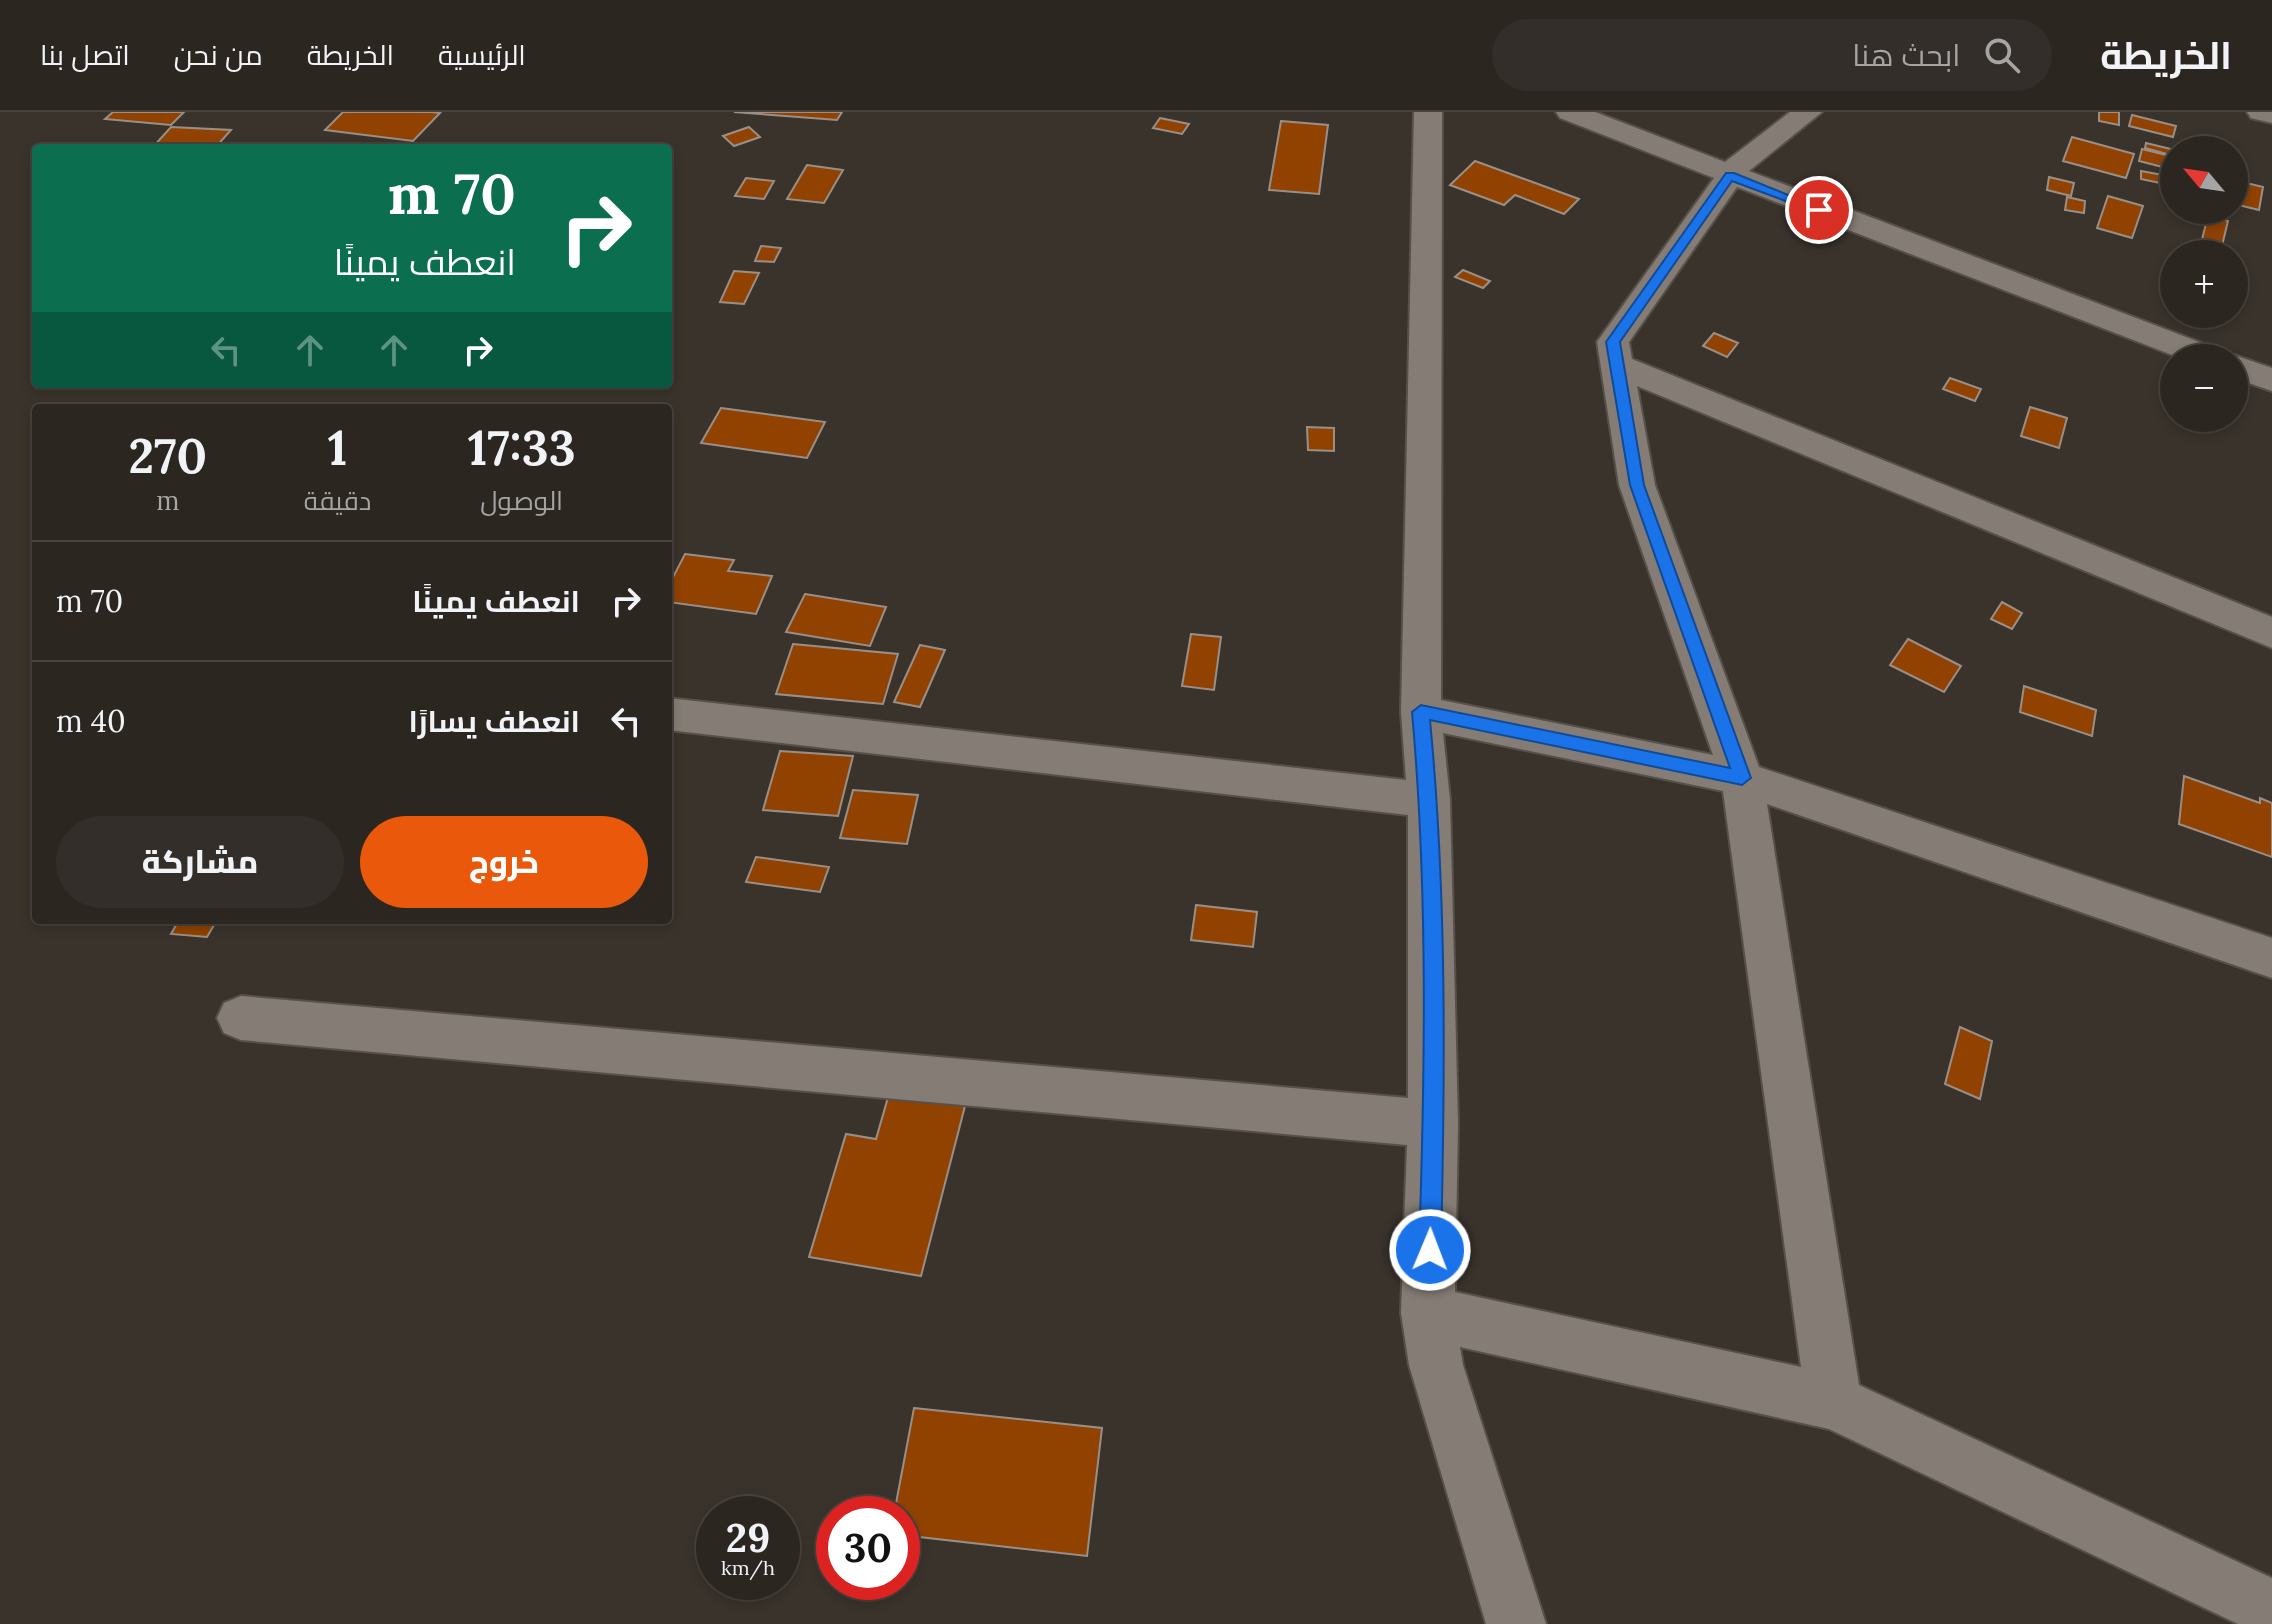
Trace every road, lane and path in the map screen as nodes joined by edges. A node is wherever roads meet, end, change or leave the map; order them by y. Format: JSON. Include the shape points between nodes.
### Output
{"nodes":[{"id":1,"x":1428,"y":112,"type":"edge"},
{"id":2,"x":1570,"y":112,"type":"edge"},
{"id":3,"x":1808,"y":112,"type":"edge"},
{"id":4,"x":2261,"y":112,"type":"edge"},
{"id":5,"x":2272,"y":115,"type":"edge"},
{"id":6,"x":1730,"y":175,"type":"junction"},
{"id":7,"x":2174,"y":344,"type":"edge"},
{"id":8,"x":1617,"y":365,"type":"junction"},
{"id":9,"x":2248,"y":371,"type":"edge"},
{"id":10,"x":2272,"y":380,"type":"edge"},
{"id":11,"x":2272,"y":633,"type":"edge"},
{"id":12,"x":1421,"y":712,"type":"junction"},
{"id":13,"x":672,"y":714,"type":"edge"},
{"id":14,"x":1742,"y":778,"type":"junction"},
{"id":15,"x":1429,"y":800,"type":"junction"},
{"id":16,"x":2272,"y":958,"type":"edge"},
{"id":17,"x":241,"y":1018,"type":"dead end"},
{"id":18,"x":1433,"y":1124,"type":"junction"},
{"id":19,"x":1428,"y":1313,"type":"junction"},
{"id":20,"x":1834,"y":1402,"type":"junction"},
{"id":21,"x":2272,"y":1609,"type":"edge"},
{"id":22,"x":1516,"y":1624,"type":"edge"}],
"edges":[{"from":1,"to":12,"type":"street"},
{"from":2,"to":6,"type":"street"},
{"from":3,"to":6,"type":"street"},
{"from":4,"to":5,"type":"street"},
{"from":6,"to":7,"type":"street"},
{"from":6,"to":8,"type":"street","via":[[1613,342]]},
{"from":8,"to":11,"type":"street"},
{"from":8,"to":14,"type":"street","via":[[1637,485]]},
{"from":9,"to":10,"type":"street"},
{"from":12,"to":14,"type":"street"},
{"from":12,"to":15,"type":"street"},
{"from":13,"to":15,"type":"street"},
{"from":14,"to":16,"type":"street"},
{"from":14,"to":20,"type":"street"},
{"from":15,"to":18,"type":"street"},
{"from":17,"to":18,"type":"street"},
{"from":18,"to":19,"type":"street"},
{"from":19,"to":20,"type":"street"},
{"from":19,"to":22,"type":"street","via":[[1436,1365]]},
{"from":20,"to":21,"type":"street"}]}
